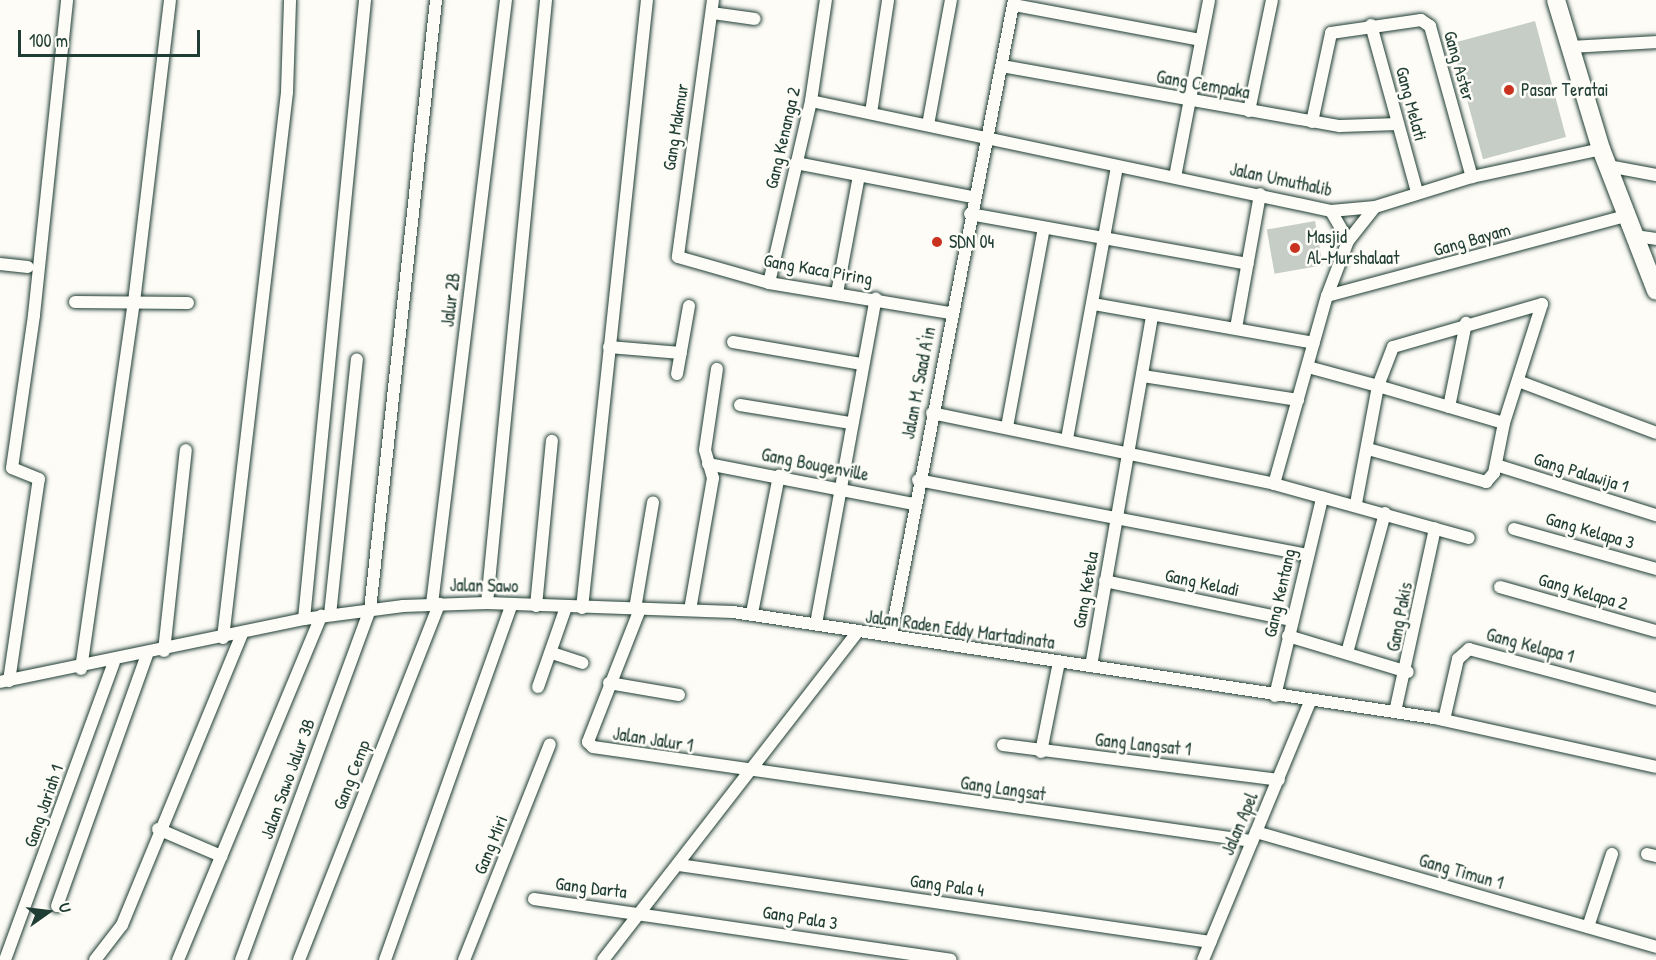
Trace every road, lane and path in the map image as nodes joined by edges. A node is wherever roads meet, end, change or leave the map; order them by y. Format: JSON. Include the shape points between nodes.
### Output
{"nodes":[{"id":1,"x":67,"y":0,"type":"edge"},
{"id":2,"x":170,"y":0,"type":"edge"},
{"id":3,"x":290,"y":0,"type":"edge"},
{"id":4,"x":364,"y":0,"type":"edge"},
{"id":5,"x":436,"y":0,"type":"edge"},
{"id":6,"x":506,"y":0,"type":"edge"},
{"id":7,"x":546,"y":0,"type":"edge"},
{"id":8,"x":648,"y":0,"type":"edge"},
{"id":9,"x":713,"y":0,"type":"edge"},
{"id":10,"x":826,"y":0,"type":"edge"},
{"id":11,"x":888,"y":0,"type":"edge"},
{"id":12,"x":951,"y":0,"type":"edge"},
{"id":13,"x":1209,"y":0,"type":"edge"},
{"id":14,"x":1272,"y":0,"type":"edge"},
{"id":15,"x":1556,"y":0,"type":"edge"},
{"id":16,"x":1014,"y":2,"type":"edge"},
{"id":17,"x":712,"y":13,"type":"junction"},
{"id":18,"x":755,"y":19,"type":"dead end"},
{"id":19,"x":1371,"y":25,"type":"junction"},
{"id":20,"x":1201,"y":40,"type":"junction"},
{"id":21,"x":1656,"y":42,"type":"edge"},
{"id":22,"x":1572,"y":47,"type":"junction"},
{"id":23,"x":1002,"y":66,"type":"junction"},
{"id":24,"x":811,"y":101,"type":"junction"},
{"id":25,"x":1190,"y":102,"type":"junction"},
{"id":26,"x":1249,"y":111,"type":"junction"},
{"id":27,"x":871,"y":113,"type":"junction"},
{"id":28,"x":1312,"y":122,"type":"junction"},
{"id":29,"x":1398,"y":124,"type":"junction"},
{"id":30,"x":928,"y":125,"type":"junction"},
{"id":31,"x":987,"y":138,"type":"junction"},
{"id":32,"x":1605,"y":157,"type":"junction"},
{"id":33,"x":796,"y":163,"type":"junction"},
{"id":34,"x":1117,"y":167,"type":"junction"},
{"id":35,"x":1656,"y":175,"type":"edge"},
{"id":36,"x":859,"y":177,"type":"junction"},
{"id":37,"x":1174,"y":177,"type":"junction"},
{"id":38,"x":1472,"y":177,"type":"junction"},
{"id":39,"x":1417,"y":192,"type":"junction"},
{"id":40,"x":1260,"y":194,"type":"junction"},
{"id":41,"x":974,"y":197,"type":"junction"},
{"id":42,"x":1375,"y":207,"type":"junction"},
{"id":43,"x":1330,"y":211,"type":"junction"},
{"id":44,"x":970,"y":214,"type":"junction"},
{"id":45,"x":1626,"y":216,"type":"junction"},
{"id":46,"x":1044,"y":228,"type":"junction"},
{"id":47,"x":1635,"y":236,"type":"junction"},
{"id":48,"x":1656,"y":239,"type":"edge"},
{"id":49,"x":1103,"y":240,"type":"junction"},
{"id":50,"x":1348,"y":241,"type":"junction"},
{"id":51,"x":681,"y":259,"type":"joint"},
{"id":52,"x":0,"y":264,"type":"edge"},
{"id":53,"x":1248,"y":264,"type":"junction"},
{"id":54,"x":28,"y":267,"type":"dead end"},
{"id":55,"x":769,"y":283,"type":"junction"},
{"id":56,"x":1656,"y":289,"type":"edge"},
{"id":57,"x":837,"y":293,"type":"junction"},
{"id":58,"x":1327,"y":296,"type":"junction"},
{"id":59,"x":876,"y":298,"type":"junction"},
{"id":60,"x":75,"y":302,"type":"dead end"},
{"id":61,"x":134,"y":302,"type":"junction"},
{"id":62,"x":188,"y":303,"type":"dead end"},
{"id":63,"x":1093,"y":304,"type":"junction"},
{"id":64,"x":689,"y":306,"type":"dead end"},
{"id":65,"x":951,"y":313,"type":"junction"},
{"id":66,"x":1152,"y":315,"type":"junction"},
{"id":67,"x":1466,"y":322,"type":"junction"},
{"id":68,"x":1236,"y":328,"type":"junction"},
{"id":69,"x":733,"y":342,"type":"dead end"},
{"id":70,"x":1314,"y":343,"type":"junction"},
{"id":71,"x":609,"y":347,"type":"junction"},
{"id":72,"x":681,"y":353,"type":"junction"},
{"id":73,"x":357,"y":359,"type":"dead end"},
{"id":74,"x":862,"y":364,"type":"junction"},
{"id":75,"x":1308,"y":367,"type":"junction"},
{"id":76,"x":717,"y":369,"type":"dead end"},
{"id":77,"x":677,"y":374,"type":"dead end"},
{"id":78,"x":1143,"y":376,"type":"junction"},
{"id":79,"x":1518,"y":381,"type":"junction"},
{"id":80,"x":1378,"y":386,"type":"junction"},
{"id":81,"x":1298,"y":400,"type":"junction"},
{"id":82,"x":740,"y":405,"type":"dead end"},
{"id":83,"x":1449,"y":407,"type":"junction"},
{"id":84,"x":932,"y":413,"type":"junction"},
{"id":85,"x":850,"y":423,"type":"junction"},
{"id":86,"x":1504,"y":423,"type":"junction"},
{"id":87,"x":1007,"y":427,"type":"junction"},
{"id":88,"x":1656,"y":433,"type":"edge"},
{"id":89,"x":1067,"y":439,"type":"junction"},
{"id":90,"x":552,"y":441,"type":"dead end"},
{"id":91,"x":1368,"y":449,"type":"junction"},
{"id":92,"x":186,"y":450,"type":"dead end"},
{"id":93,"x":1129,"y":452,"type":"junction"},
{"id":94,"x":708,"y":464,"type":"junction"},
{"id":95,"x":1496,"y":465,"type":"junction"},
{"id":96,"x":6,"y":468,"type":"edge"},
{"id":97,"x":779,"y":476,"type":"junction"},
{"id":98,"x":918,"y":480,"type":"junction"},
{"id":99,"x":1274,"y":484,"type":"junction"},
{"id":100,"x":840,"y":487,"type":"junction"},
{"id":101,"x":1322,"y":498,"type":"junction"},
{"id":102,"x":653,"y":503,"type":"dead end"},
{"id":103,"x":914,"y":504,"type":"junction"},
{"id":104,"x":1356,"y":504,"type":"junction"},
{"id":105,"x":1385,"y":513,"type":"junction"},
{"id":106,"x":1656,"y":515,"type":"edge"},
{"id":107,"x":1116,"y":520,"type":"junction"},
{"id":108,"x":1436,"y":528,"type":"junction"},
{"id":109,"x":1514,"y":529,"type":"dead end"},
{"id":110,"x":1469,"y":538,"type":"dead end"},
{"id":111,"x":1308,"y":555,"type":"junction"},
{"id":112,"x":1656,"y":569,"type":"edge"},
{"id":113,"x":1105,"y":581,"type":"junction"},
{"id":114,"x":1500,"y":587,"type":"dead end"},
{"id":115,"x":487,"y":603,"type":"junction"},
{"id":116,"x":436,"y":604,"type":"junction"},
{"id":117,"x":512,"y":604,"type":"junction"},
{"id":118,"x":536,"y":606,"type":"junction"},
{"id":119,"x":566,"y":607,"type":"junction"},
{"id":120,"x":582,"y":608,"type":"junction"},
{"id":121,"x":638,"y":609,"type":"junction"},
{"id":122,"x":370,"y":610,"type":"junction"},
{"id":123,"x":690,"y":610,"type":"junction"},
{"id":124,"x":752,"y":613,"type":"junction"},
{"id":125,"x":326,"y":616,"type":"junction"},
{"id":126,"x":304,"y":619,"type":"junction"},
{"id":127,"x":1292,"y":620,"type":"junction"},
{"id":128,"x":816,"y":624,"type":"junction"},
{"id":129,"x":858,"y":631,"type":"junction"},
{"id":130,"x":1656,"y":631,"type":"edge"},
{"id":131,"x":242,"y":634,"type":"junction"},
{"id":132,"x":891,"y":635,"type":"junction"},
{"id":133,"x":1288,"y":636,"type":"junction"},
{"id":134,"x":223,"y":638,"type":"junction"},
{"id":135,"x":164,"y":651,"type":"junction"},
{"id":136,"x":552,"y":653,"type":"junction"},
{"id":137,"x":1347,"y":653,"type":"junction"},
{"id":138,"x":147,"y":655,"type":"junction"},
{"id":139,"x":114,"y":662,"type":"junction"},
{"id":140,"x":1059,"y":662,"type":"junction"},
{"id":141,"x":582,"y":663,"type":"dead end"},
{"id":142,"x":1091,"y":666,"type":"junction"},
{"id":143,"x":81,"y":669,"type":"junction"},
{"id":144,"x":1408,"y":672,"type":"junction"},
{"id":145,"x":4,"y":682,"type":"edge"},
{"id":146,"x":609,"y":683,"type":"junction"},
{"id":147,"x":538,"y":687,"type":"dead end"},
{"id":148,"x":679,"y":695,"type":"dead end"},
{"id":149,"x":1275,"y":696,"type":"junction"},
{"id":150,"x":1656,"y":699,"type":"edge"},
{"id":151,"x":1310,"y":702,"type":"junction"},
{"id":152,"x":1395,"y":712,"type":"junction"},
{"id":153,"x":1444,"y":720,"type":"junction"},
{"id":154,"x":550,"y":744,"type":"dead end"},
{"id":155,"x":1003,"y":745,"type":"dead end"},
{"id":156,"x":1041,"y":752,"type":"junction"},
{"id":157,"x":1656,"y":767,"type":"edge"},
{"id":158,"x":749,"y":773,"type":"junction"},
{"id":159,"x":1279,"y":780,"type":"junction"},
{"id":160,"x":158,"y":830,"type":"junction"},
{"id":161,"x":1254,"y":837,"type":"junction"},
{"id":162,"x":1612,"y":855,"type":"dead end"},
{"id":163,"x":221,"y":856,"type":"junction"},
{"id":164,"x":679,"y":865,"type":"junction"},
{"id":165,"x":534,"y":899,"type":"dead end"},
{"id":166,"x":57,"y":906,"type":"dead end"},
{"id":167,"x":644,"y":912,"type":"junction"},
{"id":168,"x":1588,"y":927,"type":"junction"},
{"id":169,"x":1210,"y":942,"type":"junction"},
{"id":170,"x":1656,"y":947,"type":"edge"},
{"id":171,"x":5,"y":960,"type":"edge"},
{"id":172,"x":95,"y":960,"type":"edge"},
{"id":173,"x":178,"y":960,"type":"edge"},
{"id":174,"x":241,"y":960,"type":"edge"},
{"id":175,"x":299,"y":960,"type":"edge"},
{"id":176,"x":385,"y":960,"type":"edge"},
{"id":177,"x":464,"y":960,"type":"edge"},
{"id":178,"x":603,"y":960,"type":"edge"},
{"id":179,"x":951,"y":960,"type":"edge"},
{"id":180,"x":1203,"y":960,"type":"edge"}],
"edges":[{"from":1,"to":96,"type":"street","via":[[34,315]]},
{"from":2,"to":61,"type":"street"},
{"from":3,"to":134,"type":"street","via":[[286,92]]},
{"from":4,"to":126,"type":"street"},
{"from":5,"to":122,"type":"street","name":"Jalan Sawo Jalur 3B"},
{"from":6,"to":116,"type":"street","name":"Jalur 2B"},
{"from":7,"to":115,"type":"street"},
{"from":8,"to":71,"type":"street"},
{"from":9,"to":17,"type":"street","name":"Gang Makmur"},
{"from":10,"to":24,"type":"street","name":"Gang Kenanga 2"},
{"from":11,"to":27,"type":"street"},
{"from":12,"to":30,"type":"street"},
{"from":13,"to":20,"type":"street"},
{"from":14,"to":26,"type":"street"},
{"from":15,"to":22,"type":"street"},
{"from":16,"to":20,"type":"street"},
{"from":16,"to":23,"type":"street","name":"Jalan M. Saad A'in"},
{"from":17,"to":18,"type":"street"},
{"from":17,"to":51,"type":"street","name":"Gang Makmur","via":[[676,246]]},
{"from":19,"to":28,"type":"street","name":"Gang Aster","via":[[1333,32]]},
{"from":19,"to":29,"type":"street","name":"Gang Melati"},
{"from":19,"to":38,"type":"street","name":"Gang Aster","via":[[1421,20],[1430,26]]},
{"from":20,"to":25,"type":"street"},
{"from":21,"to":22,"type":"street"},
{"from":22,"to":32,"type":"street"},
{"from":23,"to":25,"type":"street","name":"Gang Cempaka"},
{"from":23,"to":31,"type":"street","name":"Jalan M. Saad A'in"},
{"from":24,"to":27,"type":"street","name":"Jalan Umuthalib"},
{"from":24,"to":33,"type":"street","name":"Gang Kenanga 2"},
{"from":25,"to":26,"type":"street","name":"Gang Cempaka"},
{"from":25,"to":37,"type":"street"},
{"from":26,"to":28,"type":"street","name":"Gang Cempaka"},
{"from":27,"to":30,"type":"street","name":"Jalan Umuthalib"},
{"from":28,"to":29,"type":"street","name":"Gang Cempaka","via":[[1353,127]]},
{"from":29,"to":39,"type":"street","name":"Gang Melati"},
{"from":30,"to":31,"type":"street","name":"Jalan Umuthalib"},
{"from":31,"to":34,"type":"street","name":"Jalan Umuthalib"},
{"from":31,"to":41,"type":"street","name":"Jalan M. Saad A'in"},
{"from":32,"to":35,"type":"street"},
{"from":32,"to":38,"type":"street","name":"Jalan Umuthalib"},
{"from":32,"to":45,"type":"street"},
{"from":33,"to":36,"type":"street"},
{"from":33,"to":55,"type":"street","name":"Gang Kenanga 2"},
{"from":34,"to":37,"type":"street","name":"Jalan Umuthalib"},
{"from":34,"to":49,"type":"street"},
{"from":36,"to":41,"type":"street"},
{"from":36,"to":57,"type":"street"},
{"from":37,"to":40,"type":"street","name":"Jalan Umuthalib"},
{"from":38,"to":39,"type":"street","name":"Jalan Umuthalib"},
{"from":39,"to":42,"type":"street","name":"Jalan Umuthalib"},
{"from":40,"to":43,"type":"street","name":"Jalan Umuthalib"},
{"from":40,"to":53,"type":"street"},
{"from":41,"to":44,"type":"street","name":"Jalan M. Saad A'in"},
{"from":42,"to":43,"type":"street","name":"Jalan Umuthalib"},
{"from":42,"to":50,"type":"street"},
{"from":43,"to":50,"type":"street"},
{"from":44,"to":46,"type":"street"},
{"from":44,"to":65,"type":"street","name":"Jalan M. Saad A'in"},
{"from":45,"to":47,"type":"street"},
{"from":45,"to":58,"type":"street","name":"Gang Bayam"},
{"from":46,"to":49,"type":"street"},
{"from":46,"to":87,"type":"street"},
{"from":47,"to":48,"type":"street"},
{"from":47,"to":56,"type":"street"},
{"from":49,"to":53,"type":"street"},
{"from":49,"to":63,"type":"street"},
{"from":50,"to":58,"type":"street"},
{"from":51,"to":55,"type":"street","name":"Gang Kaca Piring"},
{"from":52,"to":54,"type":"street"},
{"from":53,"to":68,"type":"street"},
{"from":55,"to":57,"type":"street","name":"Gang Kaca Piring"},
{"from":57,"to":59,"type":"street","name":"Gang Kaca Piring"},
{"from":58,"to":70,"type":"street"},
{"from":59,"to":65,"type":"street","name":"Gang Kaca Piring"},
{"from":59,"to":74,"type":"street"},
{"from":60,"to":61,"type":"street"},
{"from":61,"to":62,"type":"street"},
{"from":61,"to":143,"type":"street"},
{"from":63,"to":66,"type":"street"},
{"from":63,"to":89,"type":"street"},
{"from":64,"to":72,"type":"street"},
{"from":65,"to":84,"type":"street","name":"Jalan M. Saad A'in"},
{"from":66,"to":68,"type":"street"},
{"from":66,"to":78,"type":"street","name":"Gang Ketela"},
{"from":67,"to":79,"type":"street","via":[[1542,304]]},
{"from":67,"to":80,"type":"street","via":[[1393,346]]},
{"from":67,"to":83,"type":"street"},
{"from":68,"to":70,"type":"street"},
{"from":69,"to":74,"type":"street"},
{"from":70,"to":75,"type":"street"},
{"from":71,"to":72,"type":"street"},
{"from":71,"to":120,"type":"street"},
{"from":72,"to":77,"type":"street"},
{"from":73,"to":125,"type":"street"},
{"from":74,"to":85,"type":"street"},
{"from":75,"to":80,"type":"street"},
{"from":75,"to":81,"type":"street"},
{"from":76,"to":94,"type":"street","via":[[705,442]]},
{"from":78,"to":81,"type":"street"},
{"from":78,"to":93,"type":"street","name":"Gang Ketela"},
{"from":79,"to":86,"type":"street"},
{"from":79,"to":88,"type":"street"},
{"from":80,"to":83,"type":"street"},
{"from":80,"to":91,"type":"street"},
{"from":81,"to":99,"type":"street"},
{"from":82,"to":85,"type":"street"},
{"from":83,"to":86,"type":"street"},
{"from":84,"to":87,"type":"street"},
{"from":84,"to":98,"type":"street","name":"Jalan M. Saad A'in"},
{"from":85,"to":100,"type":"street"},
{"from":86,"to":95,"type":"street"},
{"from":87,"to":89,"type":"street"},
{"from":89,"to":93,"type":"street"},
{"from":90,"to":118,"type":"street"},
{"from":91,"to":95,"type":"street","via":[[1480,482],[1491,479]]},
{"from":91,"to":104,"type":"street"},
{"from":92,"to":135,"type":"street"},
{"from":93,"to":99,"type":"street"},
{"from":93,"to":107,"type":"street","name":"Gang Ketela"},
{"from":94,"to":97,"type":"street","name":"Gang Bougenville"},
{"from":94,"to":123,"type":"street","via":[[713,478]]},
{"from":95,"to":106,"type":"street","name":"Gang Palawija 1"},
{"from":96,"to":145,"type":"street","via":[[39,479]]},
{"from":97,"to":100,"type":"street","name":"Gang Bougenville"},
{"from":97,"to":124,"type":"street"},
{"from":98,"to":103,"type":"street","name":"Jalan M. Saad A'in"},
{"from":98,"to":107,"type":"street"},
{"from":99,"to":101,"type":"street"},
{"from":100,"to":103,"type":"street","name":"Gang Bougenville"},
{"from":100,"to":128,"type":"street"},
{"from":101,"to":104,"type":"street"},
{"from":101,"to":111,"type":"street","name":"Gang Kentang"},
{"from":102,"to":121,"type":"street","name":"Jalan Jalur 1"},
{"from":103,"to":132,"type":"street","name":"Jalan M. Saad A'in"},
{"from":104,"to":105,"type":"street"},
{"from":105,"to":108,"type":"street"},
{"from":105,"to":137,"type":"street"},
{"from":107,"to":111,"type":"street"},
{"from":107,"to":113,"type":"street","name":"Gang Ketela"},
{"from":108,"to":110,"type":"street"},
{"from":108,"to":144,"type":"street","name":"Gang Pakis"},
{"from":109,"to":112,"type":"street","name":"Gang Kelapa 3"},
{"from":111,"to":127,"type":"street","name":"Gang Kentang"},
{"from":113,"to":127,"type":"street","name":"Gang Keladi"},
{"from":113,"to":142,"type":"street","name":"Gang Ketela"},
{"from":114,"to":130,"type":"street","name":"Gang Kelapa 2"},
{"from":115,"to":116,"type":"street","name":"Jalan Sawo"},
{"from":115,"to":117,"type":"street","name":"Jalan Sawo"},
{"from":116,"to":122,"type":"street","name":"Jalan Sawo"},
{"from":116,"to":175,"type":"street","name":"Gang Cemp"},
{"from":117,"to":118,"type":"street","name":"Jalan Sawo"},
{"from":117,"to":176,"type":"street"},
{"from":118,"to":119,"type":"street","name":"Jalan Sawo"},
{"from":119,"to":120,"type":"street","name":"Jalan Sawo"},
{"from":119,"to":136,"type":"street"},
{"from":120,"to":121,"type":"street","name":"Jalan Sawo"},
{"from":121,"to":123,"type":"street","name":"Jalan Sawo"},
{"from":121,"to":146,"type":"street","name":"Jalan Jalur 1"},
{"from":122,"to":125,"type":"street","name":"Jalan Sawo"},
{"from":122,"to":174,"type":"street","name":"Jalan Sawo Jalur 3B"},
{"from":123,"to":124,"type":"street","name":"Jalan Sawo"},
{"from":124,"to":128,"type":"street","name":"Jalan Sawo"},
{"from":125,"to":126,"type":"street","name":"Jalan Sawo"},
{"from":125,"to":163,"type":"street"},
{"from":126,"to":131,"type":"street","name":"Jalan Sawo"},
{"from":127,"to":133,"type":"street","name":"Gang Kentang"},
{"from":128,"to":129,"type":"street","name":"Jalan Sawo"},
{"from":129,"to":132,"type":"street","name":"Jalan Raden Eddy Martadinata"},
{"from":129,"to":158,"type":"street","name":"Jalan Raden Eddy Martadinata"},
{"from":131,"to":134,"type":"street","name":"Jalan Sawo"},
{"from":131,"to":160,"type":"street"},
{"from":132,"to":140,"type":"street","name":"Jalan Raden Eddy Martadinata"},
{"from":133,"to":137,"type":"street"},
{"from":133,"to":149,"type":"street","name":"Gang Kentang"},
{"from":134,"to":135,"type":"street","name":"Jalan Sawo"},
{"from":135,"to":138,"type":"street","name":"Jalan Sawo"},
{"from":136,"to":141,"type":"street"},
{"from":136,"to":147,"type":"street"},
{"from":137,"to":144,"type":"street"},
{"from":138,"to":139,"type":"street","name":"Jalan Sawo"},
{"from":138,"to":166,"type":"street"},
{"from":139,"to":143,"type":"street","name":"Jalan Sawo"},
{"from":139,"to":171,"type":"street","name":"Gang Jariah 1"},
{"from":140,"to":142,"type":"street","name":"Jalan Raden Eddy Martadinata"},
{"from":140,"to":156,"type":"street"},
{"from":142,"to":149,"type":"street","name":"Jalan Raden Eddy Martadinata"},
{"from":143,"to":145,"type":"street","name":"Jalan Sawo"},
{"from":144,"to":152,"type":"street","name":"Gang Pakis"},
{"from":146,"to":148,"type":"street"},
{"from":146,"to":158,"type":"street","name":"Jalan Jalur 1","via":[[588,742],[592,747]]},
{"from":149,"to":151,"type":"street","name":"Jalan Raden Eddy Martadinata"},
{"from":150,"to":153,"type":"street","name":"Gang Kelapa 1","via":[[1473,649],[1458,659]]},
{"from":151,"to":152,"type":"street","name":"Jalan Raden Eddy Martadinata"},
{"from":151,"to":159,"type":"street","name":"Jalan Apel"},
{"from":152,"to":153,"type":"street","name":"Jalan Raden Eddy Martadinata"},
{"from":153,"to":157,"type":"street","name":"Jalan Raden Eddy Martadinata"},
{"from":154,"to":177,"type":"street","name":"Gang Miri"},
{"from":155,"to":156,"type":"street","name":"Gang Langsat 1"},
{"from":156,"to":159,"type":"street","name":"Gang Langsat 1"},
{"from":158,"to":161,"type":"street","name":"Gang Langsat"},
{"from":158,"to":164,"type":"street","name":"Jalan Raden Eddy Martadinata"},
{"from":159,"to":161,"type":"street","name":"Jalan Apel"},
{"from":160,"to":163,"type":"street"},
{"from":160,"to":172,"type":"street","via":[[122,925]]},
{"from":161,"to":168,"type":"street","name":"Gang Timun 1"},
{"from":161,"to":169,"type":"street","name":"Jalan Apel"},
{"from":162,"to":168,"type":"street"},
{"from":163,"to":173,"type":"street"},
{"from":164,"to":167,"type":"street","name":"Jalan Raden Eddy Martadinata"},
{"from":164,"to":169,"type":"street","name":"Gang Pala 4"},
{"from":165,"to":167,"type":"street","name":"Gang Darta"},
{"from":167,"to":178,"type":"street","name":"Jalan Raden Eddy Martadinata"},
{"from":167,"to":179,"type":"street","name":"Gang Pala 3"},
{"from":168,"to":170,"type":"street","name":"Gang Timun 1"},
{"from":169,"to":180,"type":"street","name":"Jalan Apel"}]}
